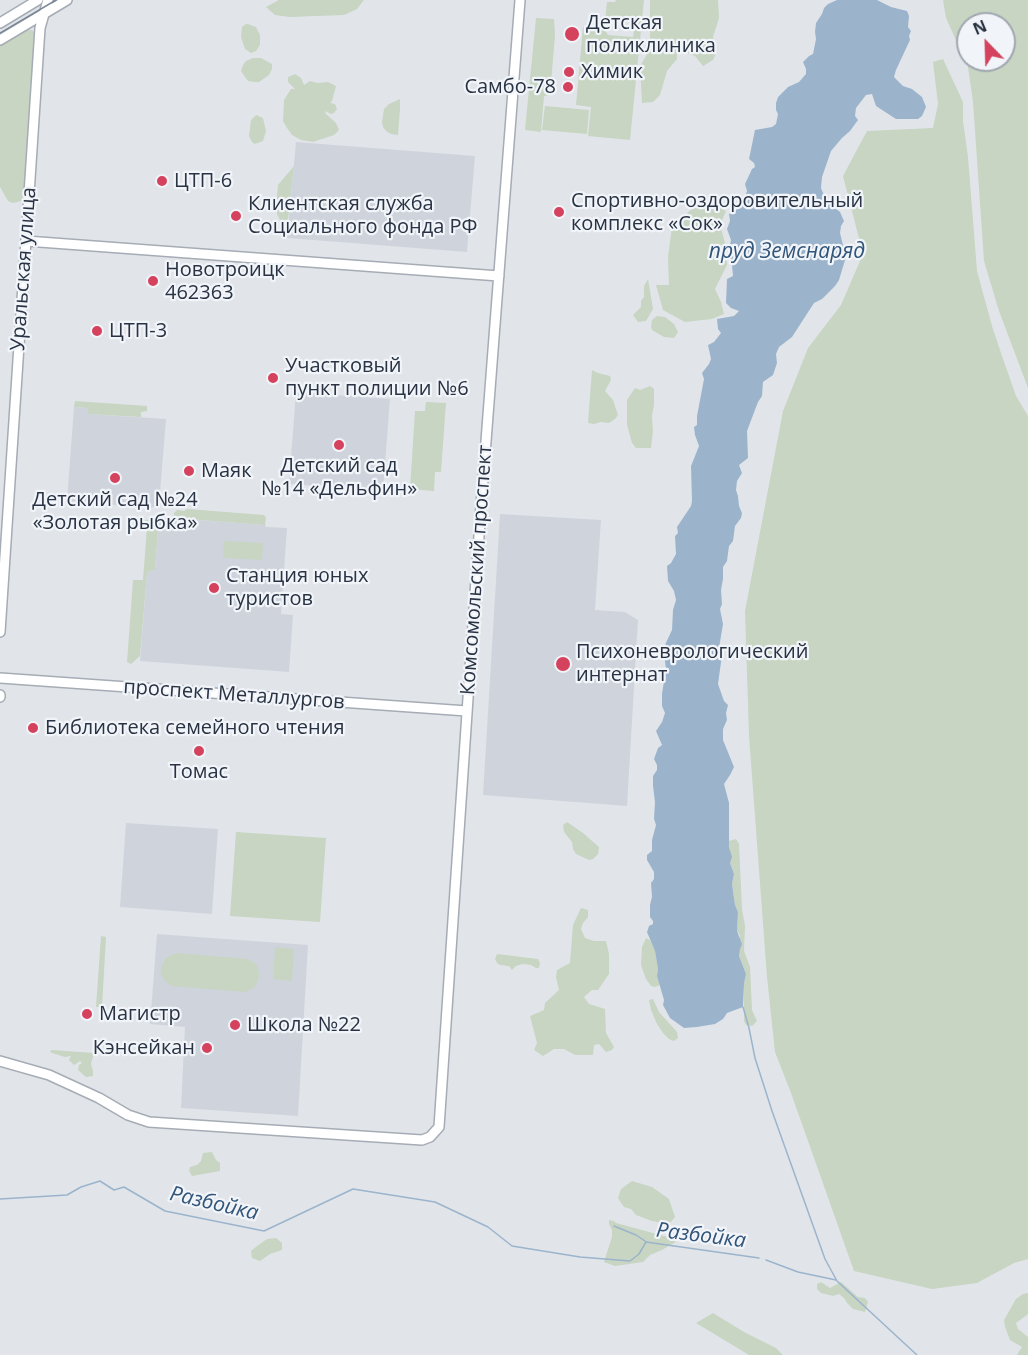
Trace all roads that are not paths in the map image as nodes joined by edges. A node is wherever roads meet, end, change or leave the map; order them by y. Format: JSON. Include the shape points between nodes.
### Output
{"nodes":[{"id":1,"x":38,"y":0,"type":"edge"},
{"id":2,"x":48,"y":0,"type":"edge"},
{"id":3,"x":67,"y":0,"type":"edge"},
{"id":4,"x":520,"y":0,"type":"edge"},
{"id":5,"x":44,"y":14,"type":"junction"},
{"id":6,"x":0,"y":23,"type":"edge"},
{"id":7,"x":0,"y":40,"type":"edge"},
{"id":8,"x":26,"y":241,"type":"junction"},
{"id":9,"x":499,"y":276,"type":"junction"},
{"id":10,"x":0,"y":632,"type":"edge"},
{"id":11,"x":0,"y":678,"type":"edge"},
{"id":12,"x":467,"y":711,"type":"junction"},
{"id":13,"x":0,"y":1061,"type":"edge"}],
"edges":[{"from":1,"to":6,"type":"street"},
{"from":2,"to":5,"type":"street","name":"Уральская улица"},
{"from":3,"to":5,"type":"street"},
{"from":4,"to":9,"type":"street","name":"Комсомольский проспект"},
{"from":5,"to":7,"type":"street"},
{"from":5,"to":8,"type":"street","name":"Уральская улица"},
{"from":8,"to":9,"type":"street"},
{"from":8,"to":10,"type":"street","name":"Уральская улица"},
{"from":9,"to":12,"type":"street","name":"Комсомольский проспект"},
{"from":11,"to":12,"type":"street","name":"проспект Металлургов"},
{"from":12,"to":13,"type":"street","name":"Комсомольский проспект","via":[[439,1127],[430,1137],[422,1140],[149,1122],[57,1078]]}]}
